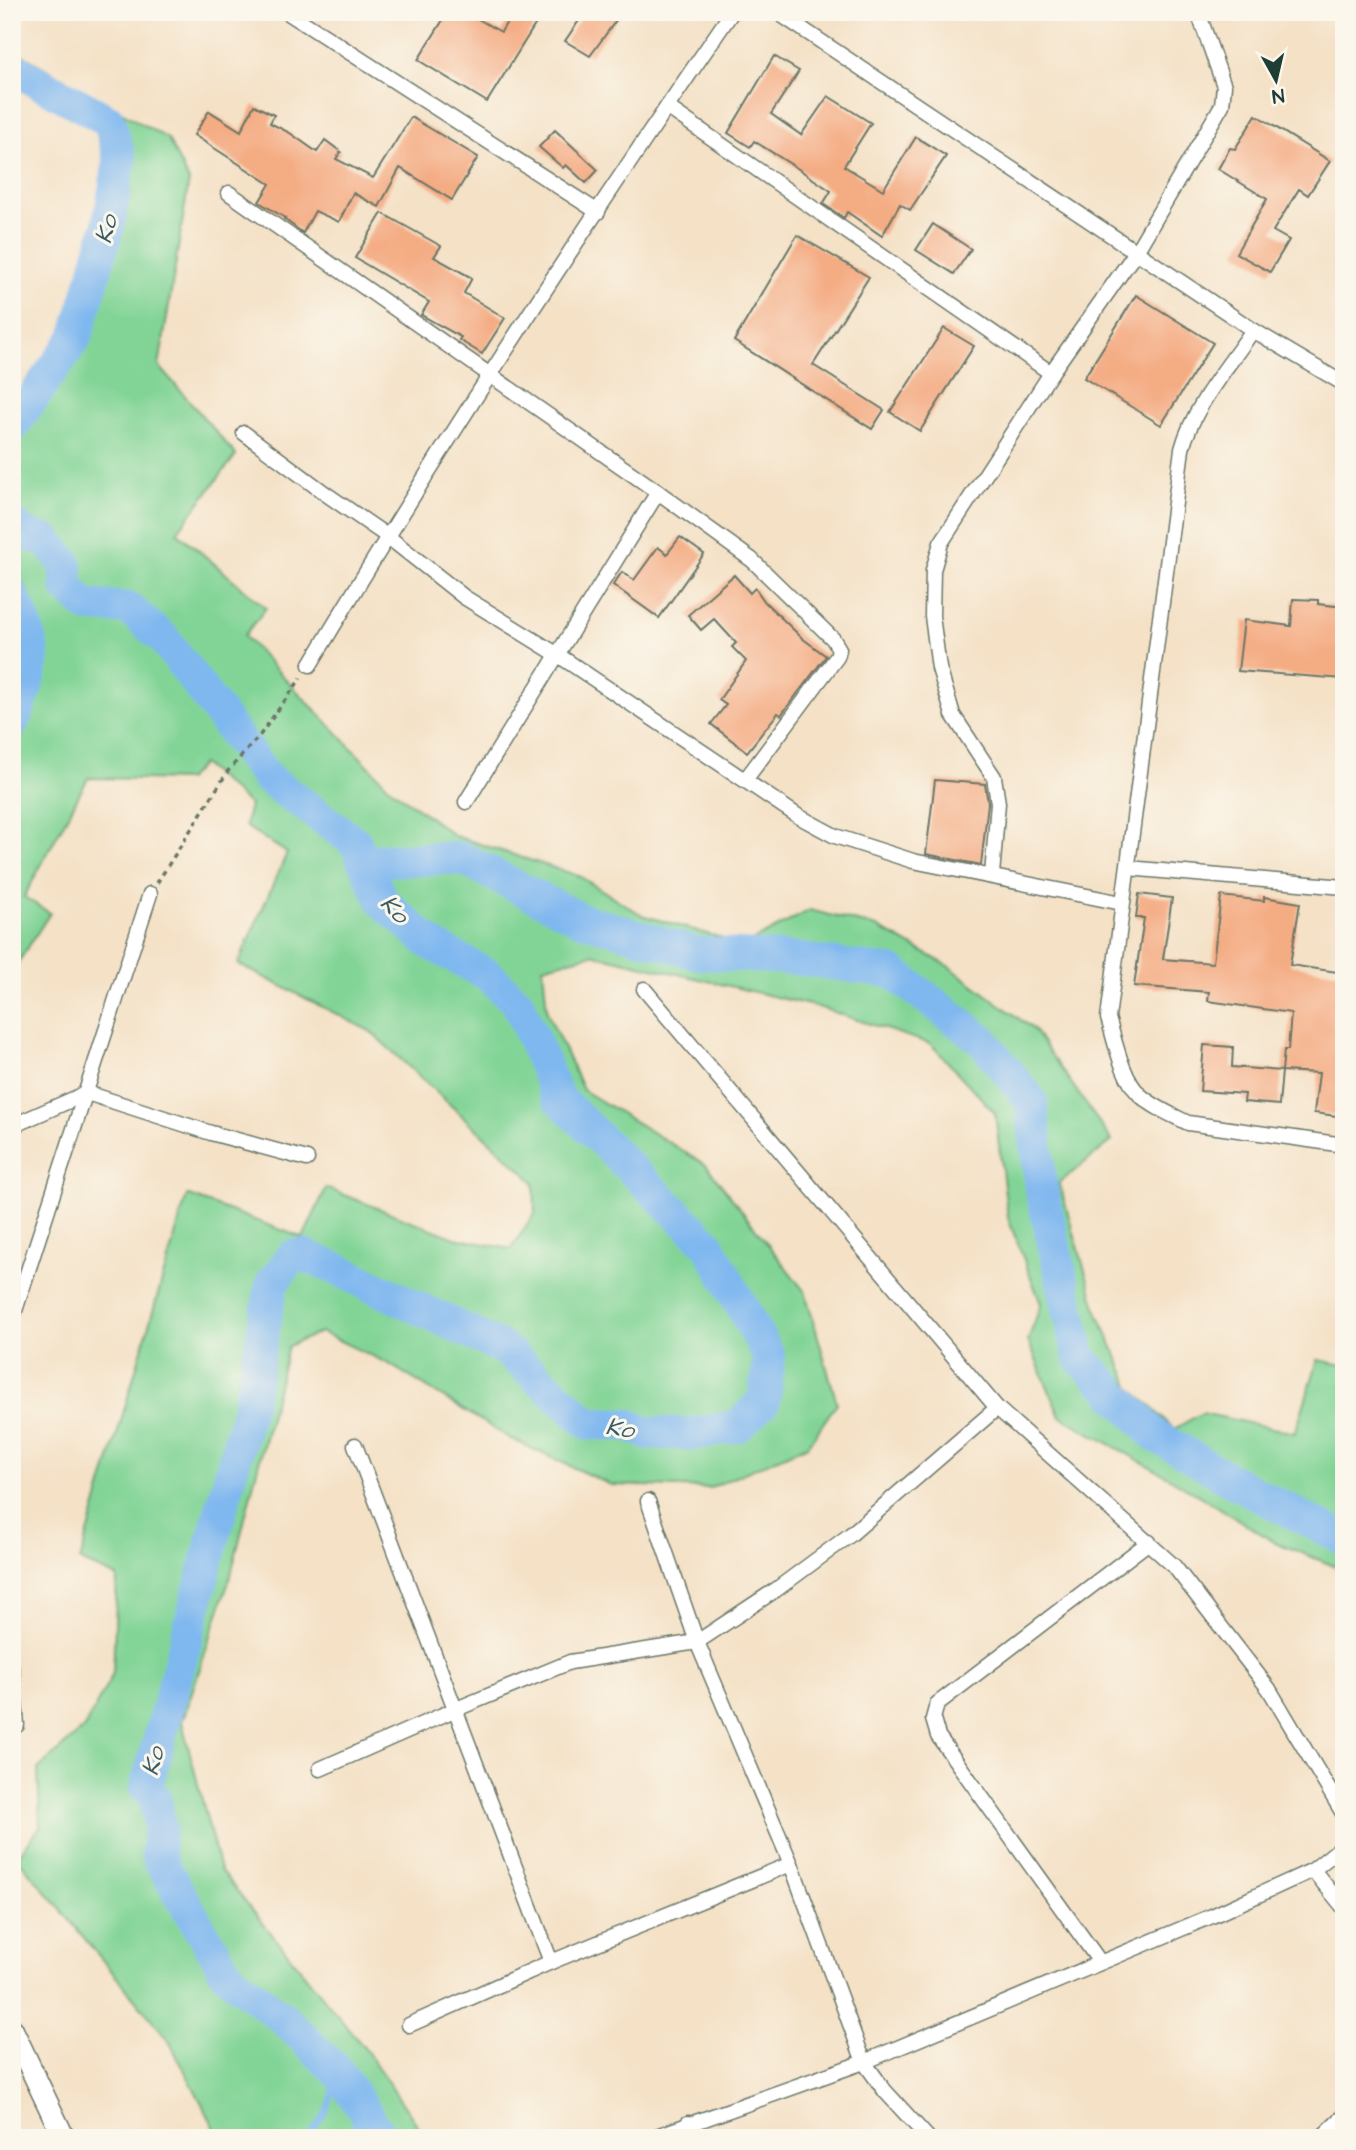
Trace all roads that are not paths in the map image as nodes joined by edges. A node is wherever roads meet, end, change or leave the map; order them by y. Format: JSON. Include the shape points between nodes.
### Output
{"nodes":[{"id":1,"x":287,"y":12,"type":"edge"},
{"id":2,"x":732,"y":12,"type":"edge"},
{"id":3,"x":777,"y":12,"type":"edge"},
{"id":4,"x":1199,"y":13,"type":"edge"},
{"id":5,"x":667,"y":107,"type":"junction"},
{"id":6,"x":229,"y":194,"type":"dead end"},
{"id":7,"x":598,"y":212,"type":"junction"},
{"id":8,"x":1136,"y":252,"type":"junction"},
{"id":9,"x":1253,"y":330,"type":"junction"},
{"id":10,"x":1051,"y":373,"type":"junction"},
{"id":11,"x":489,"y":374,"type":"junction"},
{"id":12,"x":1344,"y":384,"type":"edge"},
{"id":13,"x":244,"y":433,"type":"dead end"},
{"id":14,"x":659,"y":492,"type":"junction"},
{"id":15,"x":387,"y":536,"type":"junction"},
{"id":16,"x":558,"y":655,"type":"junction"},
{"id":17,"x":310,"y":664,"type":"road end"},
{"id":18,"x":745,"y":780,"type":"junction"},
{"id":19,"x":466,"y":802,"type":"dead end"},
{"id":20,"x":1129,"y":867,"type":"junction"},
{"id":21,"x":992,"y":875,"type":"junction"},
{"id":22,"x":1344,"y":887,"type":"edge"},
{"id":23,"x":150,"y":894,"type":"road end"},
{"id":24,"x":1122,"y":903,"type":"junction"},
{"id":25,"x":644,"y":989,"type":"dead end"},
{"id":26,"x":87,"y":1093,"type":"junction"},
{"id":27,"x":12,"y":1125,"type":"edge"},
{"id":28,"x":1344,"y":1145,"type":"edge"},
{"id":29,"x":307,"y":1159,"type":"dead end"},
{"id":30,"x":13,"y":1312,"type":"edge"},
{"id":31,"x":997,"y":1408,"type":"junction"},
{"id":32,"x":355,"y":1445,"type":"dead end"},
{"id":33,"x":648,"y":1501,"type":"dead end"},
{"id":34,"x":1149,"y":1542,"type":"junction"},
{"id":35,"x":697,"y":1642,"type":"junction"},
{"id":36,"x":12,"y":1670,"type":"edge"},
{"id":37,"x":454,"y":1710,"type":"junction"},
{"id":38,"x":16,"y":1725,"type":"dead end"},
{"id":39,"x":320,"y":1769,"type":"dead end"},
{"id":40,"x":1344,"y":1815,"type":"edge"},
{"id":41,"x":1344,"y":1845,"type":"edge"},
{"id":42,"x":791,"y":1864,"type":"junction"},
{"id":43,"x":1313,"y":1870,"type":"junction"},
{"id":44,"x":1344,"y":1908,"type":"edge"},
{"id":45,"x":551,"y":1962,"type":"junction"},
{"id":46,"x":1100,"y":1962,"type":"junction"},
{"id":47,"x":409,"y":2025,"type":"dead end"},
{"id":48,"x":12,"y":2029,"type":"edge"},
{"id":49,"x":864,"y":2062,"type":"junction"},
{"id":50,"x":1344,"y":2116,"type":"edge"},
{"id":51,"x":688,"y":2123,"type":"junction"},
{"id":52,"x":59,"y":2135,"type":"edge"},
{"id":53,"x":651,"y":2138,"type":"edge"},
{"id":54,"x":694,"y":2138,"type":"edge"},
{"id":55,"x":928,"y":2138,"type":"edge"},
{"id":56,"x":1321,"y":2138,"type":"edge"}],
"edges":[{"from":1,"to":7,"type":"street"},
{"from":2,"to":5,"type":"street"},
{"from":3,"to":8,"type":"street"},
{"from":4,"to":8,"type":"street","via":[[1224,86],[1223,105]]},
{"from":5,"to":7,"type":"street"},
{"from":5,"to":10,"type":"street"},
{"from":6,"to":11,"type":"street"},
{"from":7,"to":11,"type":"street"},
{"from":8,"to":9,"type":"street"},
{"from":8,"to":10,"type":"street"},
{"from":9,"to":12,"type":"street"},
{"from":9,"to":20,"type":"street","via":[[1197,414],[1182,449]]},
{"from":10,"to":21,"type":"street","via":[[940,543],[933,570],[932,615],[939,668],[953,715],[994,777],[998,803]]},
{"from":11,"to":14,"type":"street"},
{"from":11,"to":15,"type":"street"},
{"from":13,"to":15,"type":"street"},
{"from":14,"to":16,"type":"street"},
{"from":14,"to":18,"type":"street","via":[[752,560],[839,649]]},
{"from":15,"to":16,"type":"street","via":[[464,597]]},
{"from":15,"to":17,"type":"street"},
{"from":16,"to":18,"type":"street"},
{"from":16,"to":19,"type":"street"},
{"from":18,"to":21,"type":"street","via":[[835,836],[913,861]]},
{"from":20,"to":22,"type":"street"},
{"from":20,"to":24,"type":"street"},
{"from":21,"to":24,"type":"street"},
{"from":23,"to":26,"type":"street"},
{"from":24,"to":28,"type":"street","via":[[1108,1018],[1122,1064],[1139,1094],[1188,1123]]},
{"from":25,"to":31,"type":"street"},
{"from":26,"to":27,"type":"street"},
{"from":26,"to":29,"type":"street"},
{"from":26,"to":30,"type":"street"},
{"from":31,"to":34,"type":"street"},
{"from":31,"to":35,"type":"street","via":[[850,1535]]},
{"from":32,"to":37,"type":"street"},
{"from":33,"to":35,"type":"street"},
{"from":34,"to":40,"type":"street","via":[[1174,1566],[1269,1689]]},
{"from":34,"to":46,"type":"street","via":[[937,1704],[933,1719],[938,1735]]},
{"from":35,"to":37,"type":"street","via":[[570,1662]]},
{"from":35,"to":42,"type":"street"},
{"from":36,"to":38,"type":"street"},
{"from":37,"to":39,"type":"street"},
{"from":37,"to":45,"type":"street"},
{"from":41,"to":43,"type":"street"},
{"from":42,"to":45,"type":"street"},
{"from":42,"to":49,"type":"street"},
{"from":43,"to":44,"type":"street"},
{"from":43,"to":46,"type":"street"},
{"from":45,"to":47,"type":"street"},
{"from":46,"to":49,"type":"street"},
{"from":48,"to":52,"type":"main road"},
{"from":49,"to":51,"type":"street"},
{"from":49,"to":55,"type":"street"},
{"from":50,"to":56,"type":"street"},
{"from":51,"to":53,"type":"street"},
{"from":51,"to":54,"type":"street"}]}
